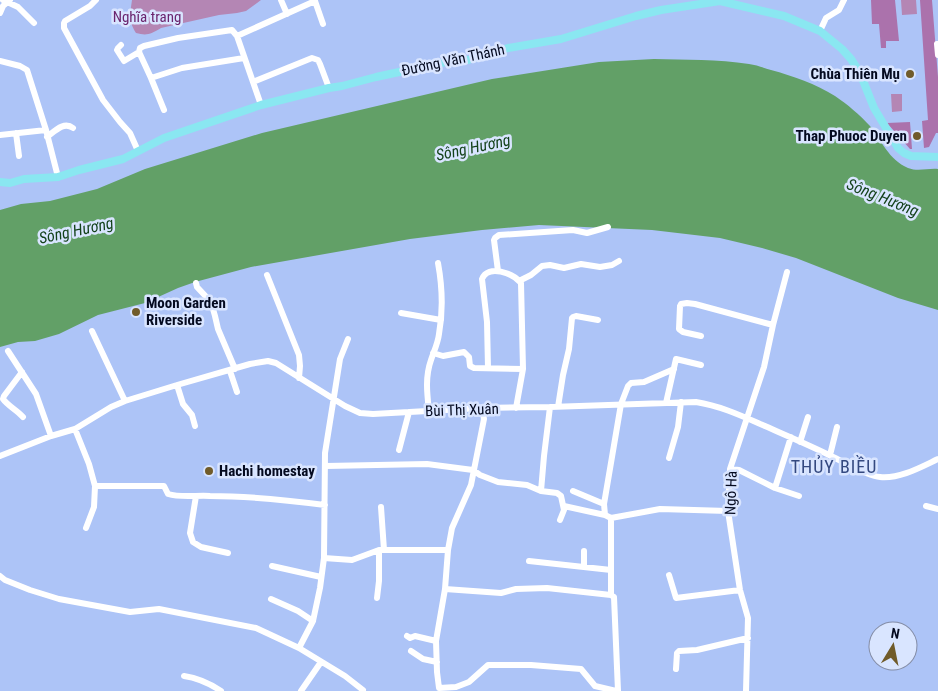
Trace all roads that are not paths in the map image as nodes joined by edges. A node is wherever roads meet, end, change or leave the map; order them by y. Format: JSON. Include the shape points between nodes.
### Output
{"nodes":[{"id":1,"x":96,"y":0,"type":"edge"},
{"id":2,"x":281,"y":0,"type":"edge"},
{"id":3,"x":720,"y":0,"type":"edge"},
{"id":4,"x":844,"y":0,"type":"edge"},
{"id":5,"x":7,"y":1,"type":"edge"},
{"id":6,"x":315,"y":1,"type":"edge"},
{"id":7,"x":0,"y":12,"type":"edge"},
{"id":8,"x":287,"y":14,"type":"junction"},
{"id":9,"x":34,"y":22,"type":"dead end"},
{"id":10,"x":323,"y":24,"type":"dead end"},
{"id":11,"x":820,"y":31,"type":"junction"},
{"id":12,"x":237,"y":36,"type":"junction"},
{"id":13,"x":937,"y":44,"type":"edge"},
{"id":14,"x":121,"y":45,"type":"dead end"},
{"id":15,"x":139,"y":52,"type":"junction"},
{"id":16,"x":938,"y":55,"type":"edge"},
{"id":17,"x":244,"y":58,"type":"junction"},
{"id":18,"x":0,"y":61,"type":"edge"},
{"id":19,"x":151,"y":78,"type":"junction"},
{"id":20,"x":253,"y":82,"type":"junction"},
{"id":21,"x":329,"y":88,"type":"junction"},
{"id":22,"x":261,"y":106,"type":"junction"},
{"id":23,"x":164,"y":110,"type":"dead end"},
{"id":24,"x":73,"y":128,"type":"dead end"},
{"id":25,"x":16,"y":133,"type":"junction"},
{"id":26,"x":47,"y":133,"type":"junction"},
{"id":27,"x":0,"y":135,"type":"edge"},
{"id":28,"x":138,"y":151,"type":"junction"},
{"id":29,"x":19,"y":156,"type":"dead end"},
{"id":30,"x":938,"y":156,"type":"edge"},
{"id":31,"x":58,"y":177,"type":"junction"},
{"id":32,"x":0,"y":182,"type":"edge"},
{"id":33,"x":608,"y":227,"type":"dead end"},
{"id":34,"x":618,"y":261,"type":"dead end"},
{"id":35,"x":438,"y":263,"type":"dead end"},
{"id":36,"x":498,"y":271,"type":"junction"},
{"id":37,"x":787,"y":272,"type":"dead end"},
{"id":38,"x":266,"y":275,"type":"dead end"},
{"id":39,"x":519,"y":281,"type":"junction"},
{"id":40,"x":196,"y":283,"type":"dead end"},
{"id":41,"x":401,"y":313,"type":"dead end"},
{"id":42,"x":440,"y":320,"type":"junction"},
{"id":43,"x":598,"y":320,"type":"dead end"},
{"id":44,"x":773,"y":325,"type":"junction"},
{"id":45,"x":92,"y":331,"type":"dead end"},
{"id":46,"x":701,"y":336,"type":"dead end"},
{"id":47,"x":348,"y":338,"type":"dead end"},
{"id":48,"x":8,"y":350,"type":"dead end"},
{"id":49,"x":433,"y":353,"type":"junction"},
{"id":50,"x":701,"y":365,"type":"dead end"},
{"id":51,"x":488,"y":368,"type":"junction"},
{"id":52,"x":522,"y":369,"type":"junction"},
{"id":53,"x":674,"y":369,"type":"junction"},
{"id":54,"x":232,"y":370,"type":"junction"},
{"id":55,"x":22,"y":372,"type":"junction"},
{"id":56,"x":299,"y":378,"type":"junction"},
{"id":57,"x":177,"y":385,"type":"junction"},
{"id":58,"x":237,"y":392,"type":"dead end"},
{"id":59,"x":334,"y":400,"type":"junction"},
{"id":60,"x":125,"y":401,"type":"junction"},
{"id":61,"x":681,"y":402,"type":"junction"},
{"id":62,"x":666,"y":403,"type":"junction"},
{"id":63,"x":621,"y":404,"type":"junction"},
{"id":64,"x":550,"y":407,"type":"junction"},
{"id":65,"x":558,"y":407,"type":"junction"},
{"id":66,"x":482,"y":408,"type":"junction"},
{"id":67,"x":516,"y":408,"type":"junction"},
{"id":68,"x":429,"y":411,"type":"junction"},
{"id":69,"x":409,"y":412,"type":"junction"},
{"id":70,"x":23,"y":417,"type":"dead end"},
{"id":71,"x":808,"y":417,"type":"dead end"},
{"id":72,"x":747,"y":418,"type":"junction"},
{"id":73,"x":195,"y":426,"type":"dead end"},
{"id":74,"x":837,"y":427,"type":"dead end"},
{"id":75,"x":75,"y":429,"type":"junction"},
{"id":76,"x":51,"y":436,"type":"junction"},
{"id":77,"x":791,"y":437,"type":"junction"},
{"id":78,"x":800,"y":442,"type":"junction"},
{"id":79,"x":399,"y":450,"type":"dead end"},
{"id":80,"x":830,"y":455,"type":"junction"},
{"id":81,"x":0,"y":456,"type":"edge"},
{"id":82,"x":669,"y":458,"type":"dead end"},
{"id":83,"x":938,"y":459,"type":"edge"},
{"id":84,"x":326,"y":466,"type":"junction"},
{"id":85,"x":730,"y":469,"type":"junction"},
{"id":86,"x":473,"y":470,"type":"junction"},
{"id":87,"x":95,"y":486,"type":"junction"},
{"id":88,"x":775,"y":488,"type":"junction"},
{"id":89,"x":541,"y":491,"type":"junction"},
{"id":90,"x":573,"y":491,"type":"dead end"},
{"id":91,"x":196,"y":496,"type":"junction"},
{"id":92,"x":799,"y":496,"type":"dead end"},
{"id":93,"x":604,"y":504,"type":"junction"},
{"id":94,"x":325,"y":505,"type":"junction"},
{"id":95,"x":381,"y":506,"type":"dead end"},
{"id":96,"x":564,"y":506,"type":"junction"},
{"id":97,"x":926,"y":506,"type":"dead end"},
{"id":98,"x":938,"y":509,"type":"edge"},
{"id":99,"x":728,"y":511,"type":"junction"},
{"id":100,"x":608,"y":516,"type":"junction"},
{"id":101,"x":560,"y":520,"type":"dead end"},
{"id":102,"x":86,"y":528,"type":"dead end"},
{"id":103,"x":382,"y":550,"type":"junction"},
{"id":104,"x":448,"y":550,"type":"junction"},
{"id":105,"x":584,"y":551,"type":"dead end"},
{"id":106,"x":228,"y":553,"type":"dead end"},
{"id":107,"x":324,"y":558,"type":"junction"},
{"id":108,"x":529,"y":561,"type":"dead end"},
{"id":109,"x":272,"y":566,"type":"dead end"},
{"id":110,"x":584,"y":567,"type":"junction"},
{"id":111,"x":610,"y":570,"type":"junction"},
{"id":112,"x":669,"y":575,"type":"dead end"},
{"id":113,"x":0,"y":576,"type":"edge"},
{"id":114,"x":321,"y":577,"type":"junction"},
{"id":115,"x":444,"y":589,"type":"junction"},
{"id":116,"x":740,"y":590,"type":"junction"},
{"id":117,"x":611,"y":596,"type":"junction"},
{"id":118,"x":377,"y":598,"type":"dead end"},
{"id":119,"x":271,"y":599,"type":"dead end"},
{"id":120,"x":313,"y":620,"type":"junction"},
{"id":121,"x":406,"y":636,"type":"dead end"},
{"id":122,"x":748,"y":638,"type":"junction"},
{"id":123,"x":436,"y":640,"type":"junction"},
{"id":124,"x":299,"y":648,"type":"junction"},
{"id":125,"x":411,"y":651,"type":"dead end"},
{"id":126,"x":321,"y":662,"type":"junction"},
{"id":127,"x":437,"y":662,"type":"junction"},
{"id":128,"x":676,"y":669,"type":"dead end"},
{"id":129,"x":184,"y":676,"type":"dead end"},
{"id":130,"x":456,"y":689,"type":"edge"},
{"id":131,"x":439,"y":690,"type":"edge"},
{"id":132,"x":221,"y":691,"type":"edge"},
{"id":133,"x":302,"y":691,"type":"edge"},
{"id":134,"x":363,"y":691,"type":"edge"},
{"id":135,"x":617,"y":691,"type":"edge"},
{"id":136,"x":746,"y":691,"type":"edge"}],
"edges":[{"from":1,"to":28,"type":"street","via":[[66,21],[64,28],[104,100],[130,133]]},
{"from":2,"to":8,"type":"street"},
{"from":3,"to":11,"type":"main road","name":"Đường Văn Thánh","via":[[784,16]]},
{"from":3,"to":21,"type":"main road","name":"Đường Văn Thánh","via":[[661,10],[561,39],[508,48],[468,60],[455,60]]},
{"from":4,"to":11,"type":"street","via":[[839,10],[826,18]]},
{"from":5,"to":7,"type":"street"},
{"from":5,"to":9,"type":"street"},
{"from":6,"to":8,"type":"street"},
{"from":6,"to":10,"type":"street"},
{"from":8,"to":12,"type":"street"},
{"from":11,"to":30,"type":"main road","name":"Đường Văn Thánh","via":[[851,59],[881,120],[901,150],[911,156]]},
{"from":12,"to":15,"type":"street","via":[[232,30],[195,35],[144,46]]},
{"from":12,"to":17,"type":"street"},
{"from":13,"to":16,"type":"street"},
{"from":14,"to":15,"type":"street","via":[[117,50],[124,60]]},
{"from":15,"to":19,"type":"street"},
{"from":17,"to":19,"type":"street","via":[[182,68]]},
{"from":17,"to":20,"type":"street"},
{"from":18,"to":26,"type":"street","via":[[27,70]]},
{"from":19,"to":23,"type":"street"},
{"from":20,"to":21,"type":"street","via":[[312,58],[318,60]]},
{"from":20,"to":22,"type":"street"},
{"from":21,"to":22,"type":"main road","name":"Đường Văn Thánh"},
{"from":22,"to":28,"type":"main road","name":"Đường Văn Thánh","via":[[164,138]]},
{"from":24,"to":26,"type":"street","via":[[66,125]]},
{"from":25,"to":26,"type":"street"},
{"from":25,"to":27,"type":"street"},
{"from":25,"to":29,"type":"street"},
{"from":26,"to":31,"type":"street"},
{"from":28,"to":31,"type":"main road","name":"Đường Văn Thánh"},
{"from":31,"to":32,"type":"main road","name":"Đường Văn Thánh"},
{"from":33,"to":36,"type":"street","via":[[588,233],[573,230],[499,235],[494,240]]},
{"from":34,"to":39,"type":"street","via":[[600,267],[581,264],[564,268],[542,266]]},
{"from":35,"to":42,"type":"street"},
{"from":36,"to":39,"type":"street"},
{"from":36,"to":51,"type":"street","via":[[486,273],[482,280]]},
{"from":37,"to":44,"type":"street","name":"Ngô Hà"},
{"from":38,"to":56,"type":"street","via":[[297,349]]},
{"from":39,"to":52,"type":"street"},
{"from":40,"to":54,"type":"street","via":[[211,302]]},
{"from":41,"to":42,"type":"street"},
{"from":42,"to":49,"type":"street"},
{"from":43,"to":65,"type":"street","via":[[572,318],[570,349]]},
{"from":44,"to":46,"type":"street","via":[[695,304],[681,304],[679,329]]},
{"from":44,"to":72,"type":"street","name":"Ngô Hà","via":[[764,367]]},
{"from":45,"to":60,"type":"street"},
{"from":47,"to":59,"type":"street","via":[[340,359]]},
{"from":48,"to":55,"type":"street"},
{"from":49,"to":51,"type":"street","via":[[443,356],[464,352],[472,368]]},
{"from":49,"to":68,"type":"street","via":[[426,385]]},
{"from":50,"to":53,"type":"street","via":[[677,359]]},
{"from":51,"to":52,"type":"street"},
{"from":52,"to":67,"type":"street"},
{"from":53,"to":62,"type":"street"},
{"from":53,"to":63,"type":"street","via":[[644,382],[632,383]]},
{"from":54,"to":56,"type":"street","name":"Bùi Thị Xuân","via":[[268,361]]},
{"from":54,"to":57,"type":"street","name":"Bùi Thị Xuân"},
{"from":54,"to":58,"type":"street"},
{"from":55,"to":70,"type":"street","via":[[3,399]]},
{"from":55,"to":76,"type":"street","via":[[36,394]]},
{"from":56,"to":59,"type":"street","name":"Bùi Thị Xuân"},
{"from":57,"to":60,"type":"street","name":"Bùi Thị Xuân"},
{"from":57,"to":73,"type":"street"},
{"from":59,"to":69,"type":"street","name":"Bùi Thị Xuân","via":[[360,413]]},
{"from":59,"to":84,"type":"street","via":[[325,453]]},
{"from":60,"to":75,"type":"street","name":"Bùi Thị Xuân"},
{"from":61,"to":62,"type":"street","name":"Bùi Thị Xuân"},
{"from":61,"to":72,"type":"street","name":"Bùi Thị Xuân","via":[[711,404]]},
{"from":61,"to":82,"type":"street"},
{"from":62,"to":63,"type":"street","name":"Bùi Thị Xuân"},
{"from":63,"to":65,"type":"street","name":"Bùi Thị Xuân"},
{"from":63,"to":93,"type":"street"},
{"from":64,"to":65,"type":"street","name":"Bùi Thị Xuân"},
{"from":64,"to":67,"type":"street","name":"Bùi Thị Xuân"},
{"from":64,"to":89,"type":"street"},
{"from":66,"to":67,"type":"street","name":"Bùi Thị Xuân"},
{"from":66,"to":68,"type":"street","name":"Bùi Thị Xuân"},
{"from":66,"to":86,"type":"street","via":[[484,419]]},
{"from":68,"to":69,"type":"street","name":"Bùi Thị Xuân"},
{"from":69,"to":79,"type":"street"},
{"from":71,"to":78,"type":"street"},
{"from":72,"to":77,"type":"street","name":"Bùi Thị Xuân"},
{"from":72,"to":85,"type":"street","name":"Ngô Hà"},
{"from":74,"to":80,"type":"street"},
{"from":75,"to":76,"type":"street","name":"Bùi Thị Xuân"},
{"from":75,"to":87,"type":"street"},
{"from":76,"to":81,"type":"street","name":"Bùi Thị Xuân"},
{"from":77,"to":78,"type":"street","name":"Bùi Thị Xuân"},
{"from":77,"to":88,"type":"street"},
{"from":78,"to":80,"type":"street","name":"Bùi Thị Xuân"},
{"from":80,"to":83,"type":"street","name":"Bùi Thị Xuân","via":[[879,477],[910,472]]},
{"from":84,"to":86,"type":"street","via":[[427,464]]},
{"from":84,"to":94,"type":"street"},
{"from":85,"to":88,"type":"street","via":[[739,470]]},
{"from":85,"to":99,"type":"street","name":"Ngô Hà"},
{"from":86,"to":89,"type":"street","via":[[498,482],[527,485]]},
{"from":86,"to":104,"type":"street","via":[[471,485],[452,528]]},
{"from":87,"to":91,"type":"street","via":[[164,486],[168,494],[174,496]]},
{"from":87,"to":102,"type":"street","via":[[94,507]]},
{"from":88,"to":92,"type":"street"},
{"from":89,"to":96,"type":"street","via":[[561,496]]},
{"from":90,"to":93,"type":"street"},
{"from":91,"to":94,"type":"street"},
{"from":91,"to":106,"type":"street","via":[[190,533],[193,542]]},
{"from":93,"to":100,"type":"street"},
{"from":94,"to":107,"type":"street"},
{"from":95,"to":103,"type":"street"},
{"from":96,"to":100,"type":"street"},
{"from":96,"to":101,"type":"street"},
{"from":97,"to":98,"type":"street"},
{"from":99,"to":100,"type":"street","via":[[660,509]]},
{"from":99,"to":116,"type":"street","name":"Ngô Hà"},
{"from":100,"to":111,"type":"street"},
{"from":103,"to":104,"type":"street"},
{"from":103,"to":107,"type":"street","via":[[352,560]]},
{"from":103,"to":118,"type":"street"},
{"from":104,"to":115,"type":"street"},
{"from":105,"to":110,"type":"street"},
{"from":107,"to":114,"type":"street"},
{"from":108,"to":110,"type":"street"},
{"from":109,"to":114,"type":"street"},
{"from":110,"to":111,"type":"street"},
{"from":111,"to":117,"type":"street"},
{"from":112,"to":116,"type":"street","via":[[676,598]]},
{"from":113,"to":124,"type":"street","via":[[59,599],[130,612],[159,609],[256,628]]},
{"from":114,"to":120,"type":"street"},
{"from":115,"to":117,"type":"street","via":[[501,593],[547,588]]},
{"from":115,"to":123,"type":"street"},
{"from":116,"to":122,"type":"street","name":"Ngô Hà","via":[[748,618]]},
{"from":117,"to":135,"type":"street","via":[[614,598]]},
{"from":119,"to":120,"type":"street"},
{"from":120,"to":124,"type":"street"},
{"from":121,"to":123,"type":"street"},
{"from":122,"to":128,"type":"street","via":[[679,651]]},
{"from":122,"to":136,"type":"street","name":"Ngô Hà"},
{"from":123,"to":127,"type":"street"},
{"from":124,"to":126,"type":"street"},
{"from":125,"to":127,"type":"street","via":[[423,659]]},
{"from":126,"to":133,"type":"street"},
{"from":126,"to":134,"type":"street"},
{"from":127,"to":131,"type":"street"},
{"from":129,"to":132,"type":"street","via":[[205,681]]},
{"from":130,"to":131,"type":"street"},
{"from":130,"to":135,"type":"street","via":[[488,665],[531,665],[581,669],[595,686]]}]}
